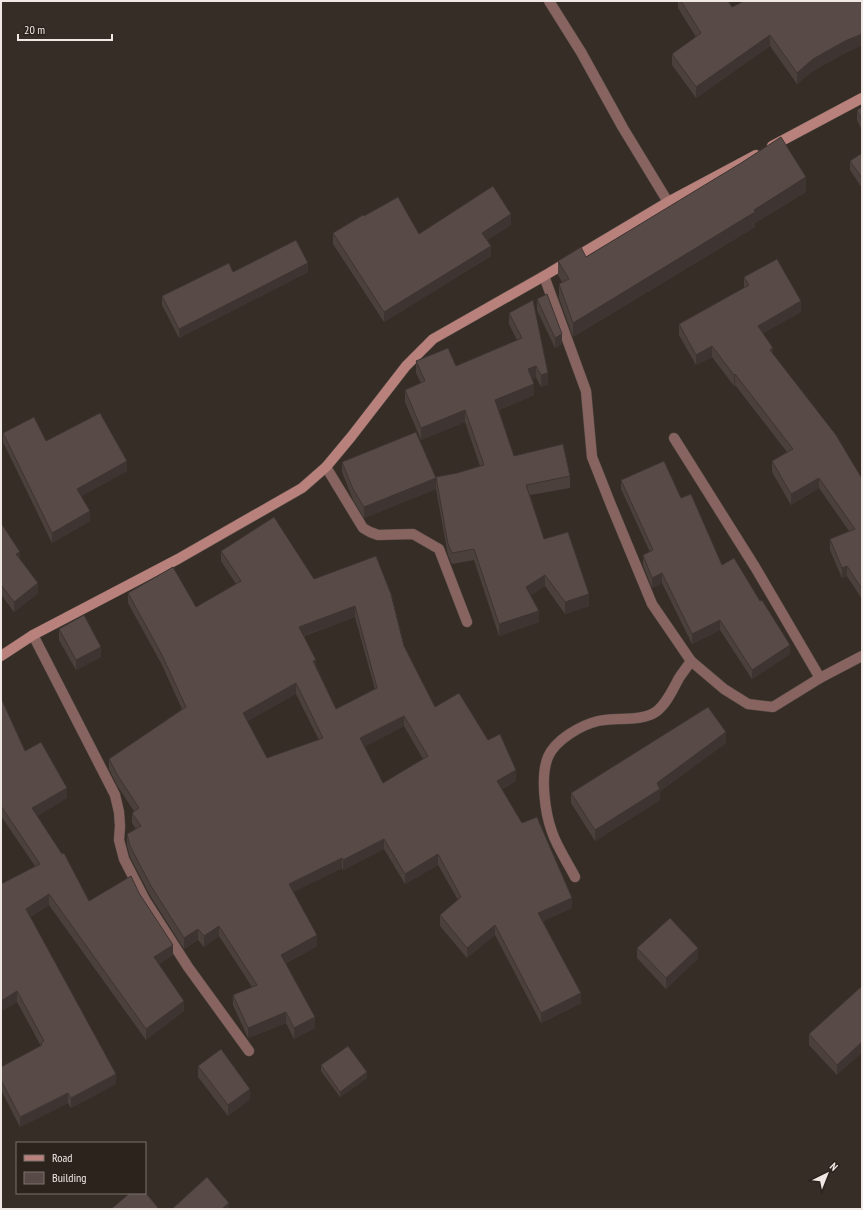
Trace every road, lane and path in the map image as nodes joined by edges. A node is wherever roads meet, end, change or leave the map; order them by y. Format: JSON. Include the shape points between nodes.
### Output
{"nodes":[{"id":1,"x":549,"y":1,"type":"edge"},
{"id":2,"x":862,"y":98,"type":"edge"},
{"id":3,"x":668,"y":202,"type":"junction"},
{"id":4,"x":544,"y":276,"type":"junction"},
{"id":5,"x":674,"y":438,"type":"dead end"},
{"id":6,"x":326,"y":467,"type":"junction"},
{"id":7,"x":467,"y":622,"type":"dead end"},
{"id":8,"x":33,"y":635,"type":"junction"},
{"id":9,"x":1,"y":656,"type":"edge"},
{"id":10,"x":862,"y":656,"type":"edge"},
{"id":11,"x":692,"y":661,"type":"junction"},
{"id":12,"x":820,"y":678,"type":"junction"},
{"id":13,"x":575,"y":878,"type":"dead end"},
{"id":14,"x":249,"y":1051,"type":"dead end"}],
"edges":[{"from":1,"to":3,"type":"street"},
{"from":2,"to":3,"type":"main road"},
{"from":3,"to":4,"type":"main road"},
{"from":4,"to":6,"type":"main road","via":[[433,339],[406,366]]},
{"from":4,"to":11,"type":"street","via":[[586,391],[592,457],[600,478],[652,604]]},
{"from":5,"to":12,"type":"street","via":[[755,567]]},
{"from":6,"to":7,"type":"street","via":[[363,528],[378,535],[413,534],[438,549]]},
{"from":6,"to":8,"type":"main road","via":[[302,488],[247,520]]},
{"from":8,"to":9,"type":"main road"},
{"from":8,"to":14,"type":"street","via":[[115,795],[119,812],[119,840],[124,859],[145,900],[188,967]]},
{"from":10,"to":12,"type":"street"},
{"from":11,"to":12,"type":"street","via":[[724,689],[748,704],[773,707]]},
{"from":11,"to":13,"type":"street","via":[[670,696],[657,711],[638,719],[598,721],[580,728],[558,743],[548,757],[544,772],[545,801],[550,824]]}]}
